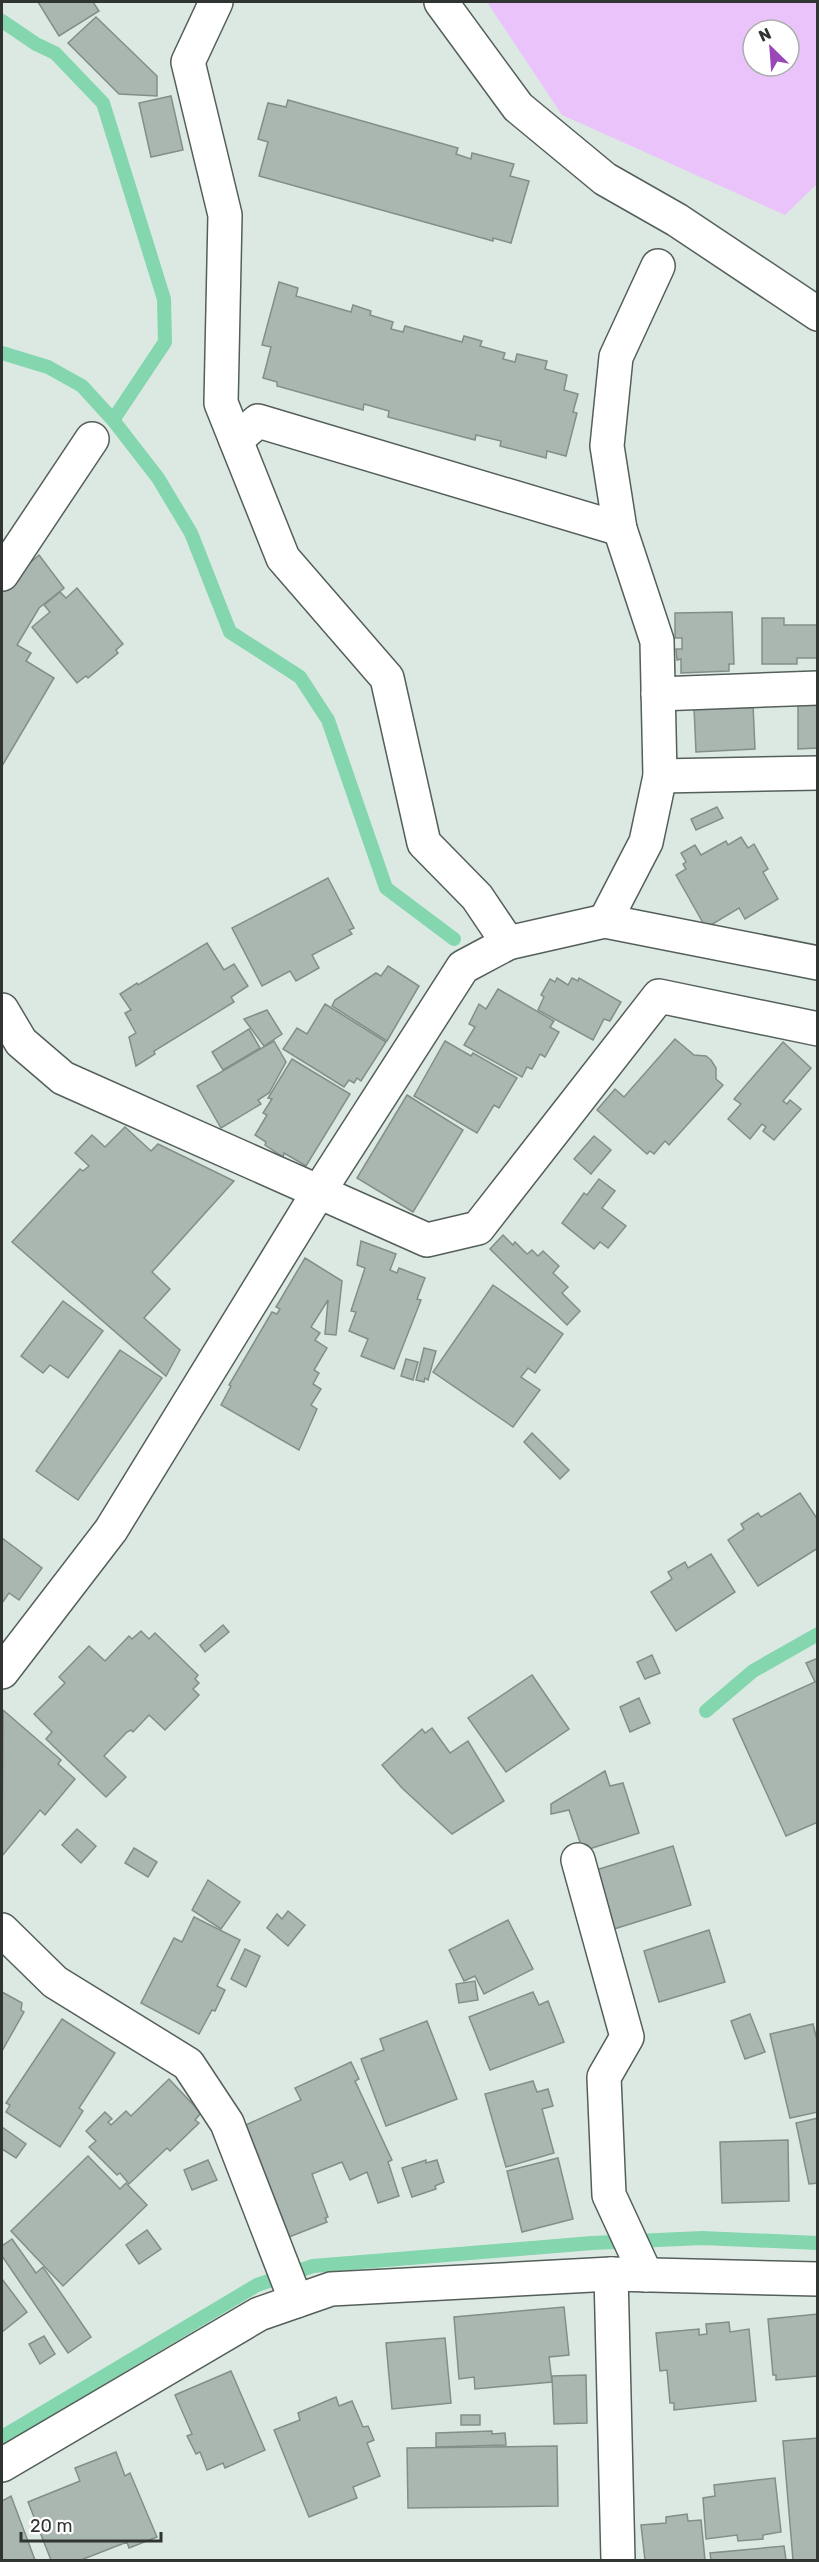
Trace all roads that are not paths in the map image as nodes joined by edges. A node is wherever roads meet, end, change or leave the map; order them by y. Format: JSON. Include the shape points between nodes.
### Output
{"nodes":[{"id":1,"x":216,"y":2,"type":"edge"},
{"id":2,"x":441,"y":2,"type":"edge"},
{"id":3,"x":658,"y":266,"type":"dead end"},
{"id":4,"x":818,"y":314,"type":"edge"},
{"id":5,"x":92,"y":439,"type":"dead end"},
{"id":6,"x":236,"y":440,"type":"junction"},
{"id":7,"x":620,"y":529,"type":"junction"},
{"id":8,"x":2,"y":574,"type":"edge"},
{"id":9,"x":818,"y":688,"type":"edge"},
{"id":10,"x":658,"y":694,"type":"junction"},
{"id":11,"x":818,"y":773,"type":"edge"},
{"id":12,"x":660,"y":776,"type":"junction"},
{"id":13,"x":605,"y":921,"type":"junction"},
{"id":14,"x":508,"y":943,"type":"junction"},
{"id":15,"x":818,"y":963,"type":"edge"},
{"id":16,"x":2,"y":1010,"type":"edge"},
{"id":17,"x":818,"y":1029,"type":"edge"},
{"id":18,"x":318,"y":1193,"type":"junction"},
{"id":19,"x":2,"y":1672,"type":"edge"},
{"id":20,"x":578,"y":1860,"type":"dead end"},
{"id":21,"x":2,"y":1930,"type":"edge"},
{"id":22,"x":611,"y":2274,"type":"junction"},
{"id":23,"x":646,"y":2275,"type":"junction"},
{"id":24,"x":818,"y":2279,"type":"edge"},
{"id":25,"x":296,"y":2301,"type":"junction"},
{"id":26,"x":2,"y":2465,"type":"edge"},
{"id":27,"x":618,"y":2560,"type":"edge"}],
"edges":[{"from":1,"to":6,"type":"street","via":[[188,62],[225,215],[221,403]]},
{"from":2,"to":4,"type":"street","via":[[518,107],[605,179],[677,220]]},
{"from":3,"to":7,"type":"street","via":[[616,357],[607,446]]},
{"from":5,"to":8,"type":"street"},
{"from":6,"to":7,"type":"street","via":[[258,421]]},
{"from":6,"to":14,"type":"street","via":[[283,558],[387,678],[424,843],[477,897]]},
{"from":7,"to":10,"type":"street","via":[[657,641]]},
{"from":9,"to":10,"type":"street"},
{"from":10,"to":12,"type":"street"},
{"from":11,"to":12,"type":"street"},
{"from":12,"to":13,"type":"street","via":[[646,842]]},
{"from":13,"to":14,"type":"street"},
{"from":13,"to":15,"type":"street"},
{"from":14,"to":18,"type":"street","via":[[463,967]]},
{"from":16,"to":18,"type":"street","via":[[21,1042],[63,1078]]},
{"from":17,"to":18,"type":"street","via":[[659,996],[478,1228],[427,1240]]},
{"from":18,"to":19,"type":"street","via":[[111,1530]]},
{"from":20,"to":23,"type":"street","via":[[627,2037],[604,2077],[609,2195]]},
{"from":21,"to":25,"type":"street","via":[[55,1982],[188,2064],[227,2123]]},
{"from":22,"to":23,"type":"street"},
{"from":22,"to":25,"type":"street","via":[[331,2289]]},
{"from":22,"to":27,"type":"street"},
{"from":23,"to":24,"type":"street"},
{"from":25,"to":26,"type":"street","via":[[259,2314]]}]}
